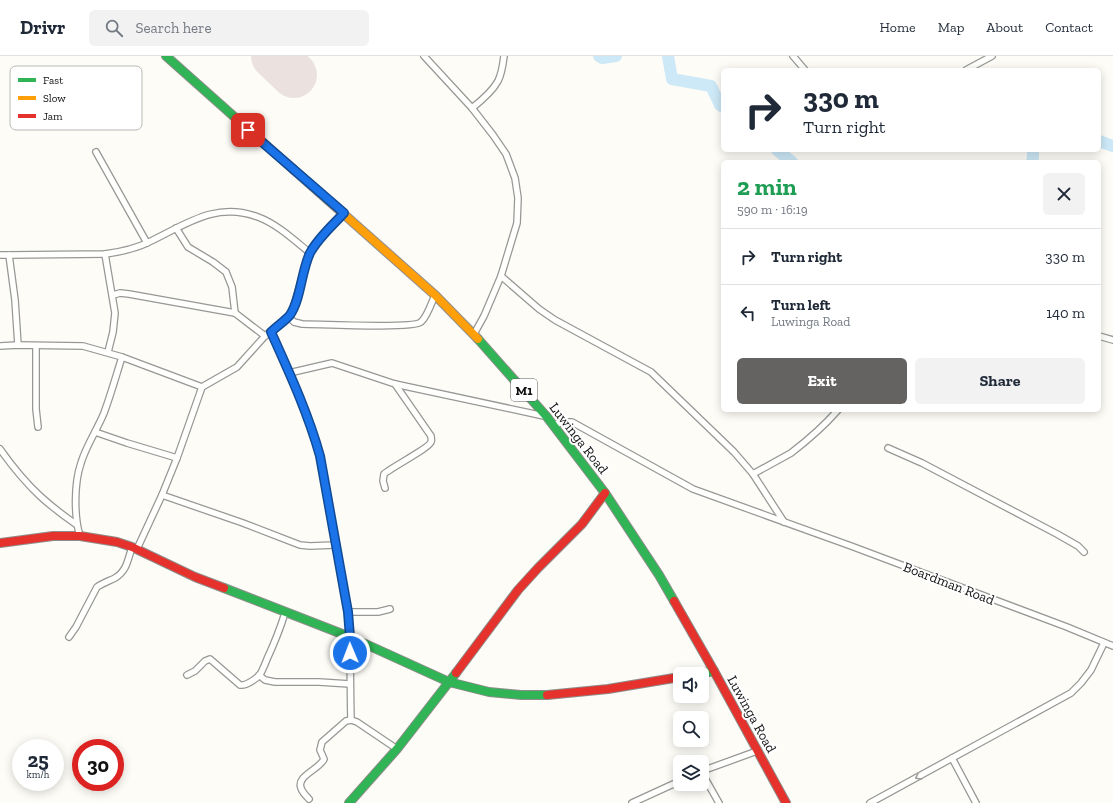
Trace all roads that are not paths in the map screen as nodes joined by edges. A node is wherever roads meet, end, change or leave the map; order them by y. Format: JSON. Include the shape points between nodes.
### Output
{"nodes":[{"id":1,"x":166,"y":56,"type":"edge"},
{"id":2,"x":424,"y":56,"type":"edge"},
{"id":3,"x":504,"y":56,"type":"edge"},
{"id":4,"x":793,"y":56,"type":"edge"},
{"id":5,"x":992,"y":56,"type":"edge"},
{"id":6,"x":803,"y":68,"type":"edge"},
{"id":7,"x":970,"y":68,"type":"edge"},
{"id":8,"x":472,"y":108,"type":"junction"},
{"id":9,"x":96,"y":152,"type":"dead end"},
{"id":10,"x":344,"y":213,"type":"junction"},
{"id":11,"x":176,"y":228,"type":"junction"},
{"id":12,"x":147,"y":243,"type":"junction"},
{"id":13,"x":310,"y":253,"type":"junction"},
{"id":14,"x":105,"y":254,"type":"junction"},
{"id":15,"x":0,"y":255,"type":"edge"},
{"id":16,"x":9,"y":255,"type":"junction"},
{"id":17,"x":501,"y":276,"type":"junction"},
{"id":18,"x":112,"y":295,"type":"junction"},
{"id":19,"x":435,"y":295,"type":"junction"},
{"id":20,"x":236,"y":313,"type":"junction"},
{"id":21,"x":289,"y":317,"type":"junction"},
{"id":22,"x":271,"y":332,"type":"junction"},
{"id":23,"x":474,"y":334,"type":"junction"},
{"id":24,"x":265,"y":336,"type":"junction"},
{"id":25,"x":1101,"y":337,"type":"edge"},
{"id":26,"x":1113,"y":340,"type":"edge"},
{"id":27,"x":18,"y":345,"type":"junction"},
{"id":28,"x":0,"y":346,"type":"edge"},
{"id":29,"x":36,"y":346,"type":"junction"},
{"id":30,"x":108,"y":352,"type":"junction"},
{"id":31,"x":122,"y":357,"type":"junction"},
{"id":32,"x":289,"y":373,"type":"junction"},
{"id":33,"x":395,"y":384,"type":"junction"},
{"id":34,"x":202,"y":387,"type":"junction"},
{"id":35,"x":836,"y":412,"type":"edge"},
{"id":36,"x":547,"y":416,"type":"junction"},
{"id":37,"x":553,"y":425,"type":"junction"},
{"id":38,"x":38,"y":427,"type":"dead end"},
{"id":39,"x":95,"y":432,"type":"junction"},
{"id":40,"x":888,"y":448,"type":"dead end"},
{"id":41,"x":0,"y":449,"type":"edge"},
{"id":42,"x":177,"y":458,"type":"junction"},
{"id":43,"x":753,"y":474,"type":"junction"},
{"id":44,"x":385,"y":488,"type":"dead end"},
{"id":45,"x":605,"y":493,"type":"junction"},
{"id":46,"x":162,"y":495,"type":"junction"},
{"id":47,"x":784,"y":522,"type":"junction"},
{"id":48,"x":77,"y":525,"type":"junction"},
{"id":49,"x":80,"y":536,"type":"junction"},
{"id":50,"x":0,"y":543,"type":"edge"},
{"id":51,"x":335,"y":545,"type":"junction"},
{"id":52,"x":134,"y":548,"type":"junction"},
{"id":53,"x":1084,"y":552,"type":"dead end"},
{"id":54,"x":390,"y":609,"type":"dead end"},
{"id":55,"x":348,"y":612,"type":"junction"},
{"id":56,"x":285,"y":613,"type":"junction"},
{"id":57,"x":69,"y":637,"type":"dead end"},
{"id":58,"x":350,"y":637,"type":"junction"},
{"id":59,"x":1104,"y":642,"type":"junction"},
{"id":60,"x":1113,"y":646,"type":"edge"},
{"id":61,"x":714,"y":671,"type":"junction"},
{"id":62,"x":709,"y":672,"type":"edge"},
{"id":63,"x":259,"y":675,"type":"junction"},
{"id":64,"x":187,"y":676,"type":"dead end"},
{"id":65,"x":673,"y":678,"type":"edge"},
{"id":66,"x":449,"y":682,"type":"junction"},
{"id":67,"x":350,"y":684,"type":"junction"},
{"id":68,"x":351,"y":720,"type":"junction"},
{"id":69,"x":397,"y":749,"type":"junction"},
{"id":70,"x":757,"y":751,"type":"junction"},
{"id":71,"x":952,"y":758,"type":"junction"},
{"id":72,"x":709,"y":769,"type":"edge"},
{"id":73,"x":673,"y":784,"type":"edge"},
{"id":74,"x":709,"y":785,"type":"edge"},
{"id":75,"x":309,"y":799,"type":"dead end"},
{"id":76,"x":348,"y":803,"type":"edge"},
{"id":77,"x":632,"y":803,"type":"edge"},
{"id":78,"x":719,"y":803,"type":"edge"},
{"id":79,"x":786,"y":803,"type":"edge"},
{"id":80,"x":870,"y":803,"type":"edge"},
{"id":81,"x":976,"y":803,"type":"edge"}],
"edges":[{"from":1,"to":10,"type":"main road","name":"Luwinga Road","number":"M1"},
{"from":2,"to":8,"type":"street"},
{"from":3,"to":8,"type":"street","via":[[498,82]]},
{"from":4,"to":6,"type":"street"},
{"from":5,"to":7,"type":"street"},
{"from":8,"to":17,"type":"street","via":[[506,154],[515,178],[518,198],[517,223]]},
{"from":9,"to":12,"type":"street"},
{"from":10,"to":13,"type":"street"},
{"from":10,"to":19,"type":"main road","name":"Luwinga Road","number":"M1"},
{"from":11,"to":12,"type":"street"},
{"from":11,"to":13,"type":"street","via":[[216,212],[242,213],[257,216],[276,227]]},
{"from":11,"to":20,"type":"street","via":[[188,247],[226,272],[232,287]]},
{"from":12,"to":14,"type":"street"},
{"from":13,"to":21,"type":"street","via":[[294,309]]},
{"from":14,"to":16,"type":"street"},
{"from":14,"to":18,"type":"street"},
{"from":15,"to":16,"type":"street"},
{"from":16,"to":27,"type":"street"},
{"from":17,"to":23,"type":"street"},
{"from":17,"to":43,"type":"street","via":[[555,320],[651,372],[734,452]]},
{"from":18,"to":20,"type":"street","via":[[129,294]]},
{"from":18,"to":30,"type":"street","via":[[115,313]]},
{"from":19,"to":21,"type":"street","via":[[424,318],[415,324],[302,324],[294,322]]},
{"from":19,"to":23,"type":"main road","name":"Luwinga Road","number":"M1"},
{"from":20,"to":24,"type":"street"},
{"from":21,"to":22,"type":"street"},
{"from":22,"to":24,"type":"street"},
{"from":22,"to":32,"type":"street"},
{"from":23,"to":36,"type":"main road","name":"Luwinga Road","number":"M1"},
{"from":24,"to":34,"type":"street","via":[[237,367]]},
{"from":25,"to":26,"type":"street"},
{"from":27,"to":28,"type":"street"},
{"from":27,"to":29,"type":"street"},
{"from":29,"to":30,"type":"street","via":[[83,346]]},
{"from":29,"to":38,"type":"street"},
{"from":30,"to":31,"type":"street"},
{"from":31,"to":34,"type":"street"},
{"from":31,"to":39,"type":"street"},
{"from":32,"to":33,"type":"street","via":[[332,363]]},
{"from":32,"to":51,"type":"street","via":[[318,448]]},
{"from":33,"to":36,"type":"street"},
{"from":33,"to":44,"type":"street","via":[[432,440],[425,448],[384,474]]},
{"from":34,"to":42,"type":"street"},
{"from":35,"to":43,"type":"street","via":[[791,453]]},
{"from":36,"to":37,"type":"main road","name":"Luwinga Road","number":"M1"},
{"from":37,"to":45,"type":"main road","name":"Luwinga Road","number":"M1"},
{"from":37,"to":47,"type":"street","name":"Boardman Road","via":[[572,422],[693,489]]},
{"from":39,"to":42,"type":"street"},
{"from":39,"to":48,"type":"street","via":[[78,476]]},
{"from":40,"to":53,"type":"street","via":[[1058,534]]},
{"from":41,"to":48,"type":"street","via":[[40,497]]},
{"from":42,"to":46,"type":"street"},
{"from":43,"to":47,"type":"street"},
{"from":45,"to":61,"type":"main road","name":"Luwinga Road","number":"M1","via":[[659,575]]},
{"from":45,"to":66,"type":"main road","via":[[582,524],[518,590]]},
{"from":46,"to":51,"type":"street","via":[[300,545]]},
{"from":46,"to":52,"type":"street"},
{"from":47,"to":59,"type":"street","name":"Boardman Road"},
{"from":48,"to":49,"type":"street"},
{"from":49,"to":50,"type":"main road","via":[[53,536]]},
{"from":49,"to":52,"type":"main road","via":[[117,542]]},
{"from":51,"to":55,"type":"street"},
{"from":52,"to":56,"type":"main road","via":[[196,577]]},
{"from":52,"to":57,"type":"street","via":[[125,569],[97,587]]},
{"from":54,"to":55,"type":"street","via":[[378,612]]},
{"from":55,"to":58,"type":"street"},
{"from":56,"to":58,"type":"main road"},
{"from":56,"to":63,"type":"street"},
{"from":58,"to":66,"type":"main road"},
{"from":58,"to":67,"type":"street"},
{"from":59,"to":60,"type":"street","name":"Boardman Road"},
{"from":59,"to":71,"type":"street","via":[[1091,670],[1071,693]]},
{"from":61,"to":62,"type":"main road"},
{"from":61,"to":70,"type":"main road","name":"Luwinga Road","number":"M1"},
{"from":63,"to":64,"type":"street","via":[[243,685],[210,659],[205,660]]},
{"from":63,"to":67,"type":"street","via":[[265,680],[275,682]]},
{"from":65,"to":66,"type":"main road","via":[[608,689],[537,696],[489,692]]},
{"from":66,"to":69,"type":"main road"},
{"from":67,"to":68,"type":"street"},
{"from":68,"to":69,"type":"street"},
{"from":68,"to":75,"type":"street","via":[[346,721],[322,742],[322,764],[302,779],[301,789]]},
{"from":69,"to":76,"type":"main road"},
{"from":70,"to":72,"type":"street"},
{"from":70,"to":79,"type":"main road","name":"Luwinga Road","number":"M1"},
{"from":71,"to":80,"type":"street","one_way":true},
{"from":71,"to":81,"type":"street"},
{"from":73,"to":77,"type":"street"},
{"from":74,"to":78,"type":"street"}]}
